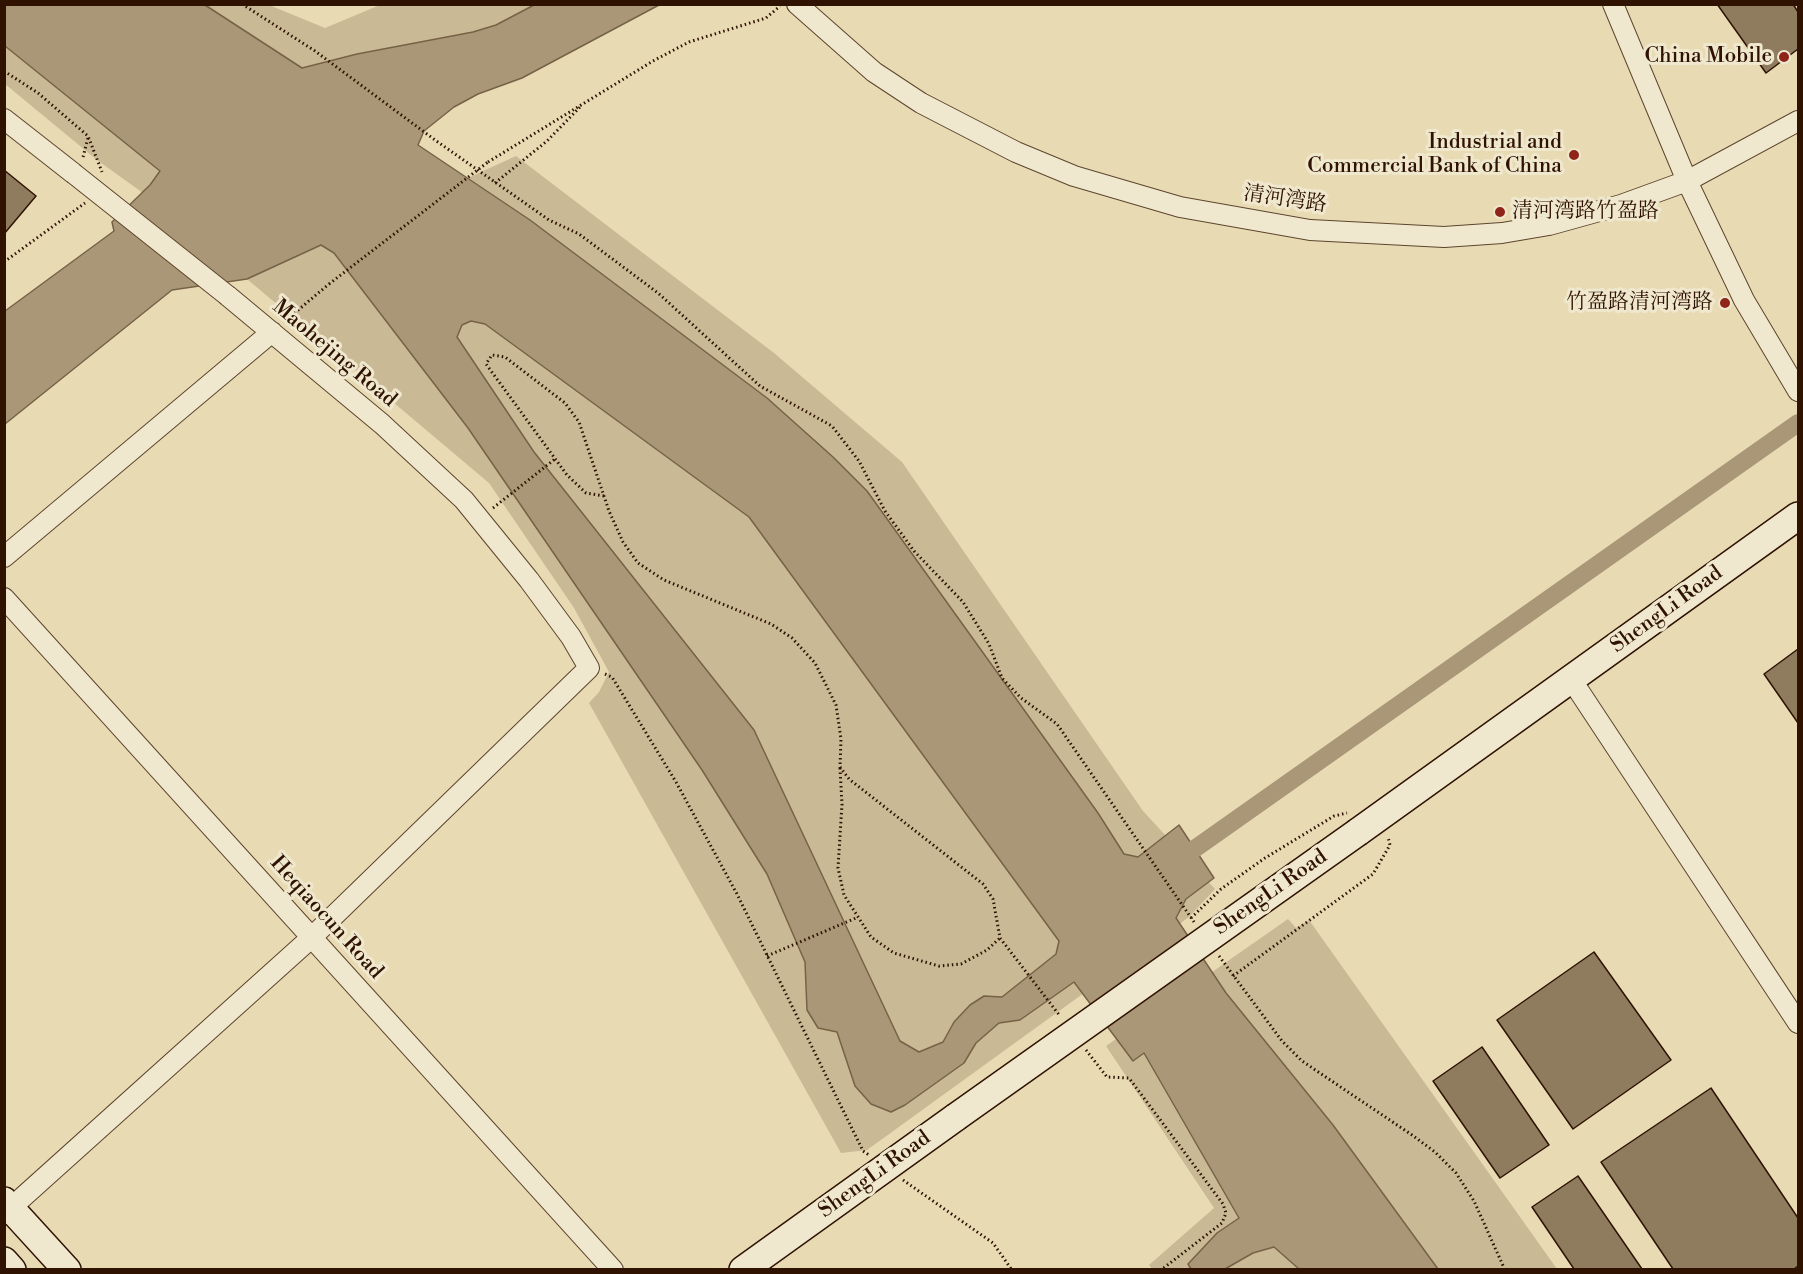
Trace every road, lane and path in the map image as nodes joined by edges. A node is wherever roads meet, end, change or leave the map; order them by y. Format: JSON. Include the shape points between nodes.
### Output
{"nodes":[{"id":1,"x":242,"y":4,"type":"edge"},
{"id":2,"x":781,"y":4,"type":"edge"},
{"id":3,"x":797,"y":4,"type":"edge"},
{"id":4,"x":1613,"y":4,"type":"edge"},
{"id":5,"x":4,"y":71,"type":"edge"},
{"id":6,"x":585,"y":102,"type":"junction"},
{"id":7,"x":4,"y":119,"type":"edge"},
{"id":8,"x":1798,"y":121,"type":"edge"},
{"id":9,"x":88,"y":136,"type":"junction"},
{"id":10,"x":73,"y":173,"type":"junction"},
{"id":11,"x":102,"y":175,"type":"dead end"},
{"id":12,"x":1687,"y":181,"type":"junction"},
{"id":13,"x":495,"y":183,"type":"junction"},
{"id":14,"x":89,"y":198,"type":"dead end"},
{"id":15,"x":4,"y":262,"type":"edge"},
{"id":16,"x":272,"y":333,"type":"junction"},
{"id":17,"x":1795,"y":386,"type":"edge"},
{"id":18,"x":555,"y":459,"type":"junction"},
{"id":19,"x":604,"y":496,"type":"junction"},
{"id":20,"x":1798,"y":516,"type":"edge"},
{"id":21,"x":480,"y":518,"type":"junction"},
{"id":22,"x":4,"y":557,"type":"edge"},
{"id":23,"x":4,"y":598,"type":"edge"},
{"id":24,"x":589,"y":668,"type":"junction"},
{"id":25,"x":1571,"y":679,"type":"junction"},
{"id":26,"x":840,"y":767,"type":"junction"},
{"id":27,"x":1383,"y":814,"type":"junction"},
{"id":28,"x":1180,"y":903,"type":"dead end"},
{"id":29,"x":856,"y":918,"type":"junction"},
{"id":30,"x":1191,"y":918,"type":"dead end"},
{"id":31,"x":311,"y":938,"type":"junction"},
{"id":32,"x":1000,"y":938,"type":"junction"},
{"id":33,"x":767,"y":956,"type":"junction"},
{"id":34,"x":1064,"y":1021,"type":"dead end"},
{"id":35,"x":1798,"y":1023,"type":"edge"},
{"id":36,"x":1086,"y":1049,"type":"dead end"},
{"id":37,"x":862,"y":1151,"type":"dead end"},
{"id":38,"x":919,"y":1191,"type":"dead end"},
{"id":39,"x":6,"y":1208,"type":"edge"},
{"id":40,"x":4,"y":1261,"type":"edge"},
{"id":41,"x":12,"y":1269,"type":"edge"},
{"id":42,"x":67,"y":1269,"type":"edge"},
{"id":43,"x":613,"y":1269,"type":"edge"},
{"id":44,"x":744,"y":1269,"type":"edge"},
{"id":45,"x":1012,"y":1269,"type":"edge"},
{"id":46,"x":1161,"y":1269,"type":"edge"},
{"id":47,"x":1505,"y":1269,"type":"edge"}],
"edges":[{"from":1,"to":13,"type":"path","via":[[315,51]]},
{"from":2,"to":6,"type":"path","via":[[766,18],[689,42]]},
{"from":3,"to":12,"type":"street","name":"清河湾路","via":[[874,72],[969,130],[1074,176],[1199,211],[1310,230],[1394,236],[1467,235],[1549,225]]},
{"from":4,"to":12,"type":"street"},
{"from":5,"to":9,"type":"path","via":[[38,93]]},
{"from":6,"to":13,"type":"path","via":[[547,141]]},
{"from":6,"to":16,"type":"path","bridge":true,"via":[[488,162],[329,284]]},
{"from":7,"to":10,"type":"street","name":"Maohejing Road"},
{"from":8,"to":12,"type":"street","name":"清河湾路"},
{"from":9,"to":10,"type":"path","via":[[86,152]]},
{"from":9,"to":11,"type":"path"},
{"from":10,"to":16,"type":"street","name":"Maohejing Road","bridge":true},
{"from":12,"to":17,"type":"street","via":[[1744,300]]},
{"from":13,"to":28,"type":"path","via":[[549,220],[579,234],[658,293],[760,386],[832,426],[859,461],[885,511],[908,543],[963,602],[989,644],[1002,678],[1021,698],[1057,724]]},
{"from":14,"to":15,"type":"path"},
{"from":16,"to":21,"type":"street","name":"Maohejing Road","via":[[422,460]]},
{"from":16,"to":22,"type":"street"},
{"from":18,"to":19,"type":"path","via":[[586,493]]},
{"from":18,"to":19,"type":"path","via":[[486,364],[492,356],[505,357],[565,404],[579,422]]},
{"from":18,"to":21,"type":"path"},
{"from":19,"to":26,"type":"path","via":[[623,542],[638,562],[664,580],[771,624],[792,638],[815,663],[836,705]]},
{"from":20,"to":25,"type":"main road","name":"ShengLi Road"},
{"from":21,"to":24,"type":"street","name":"Maohejing Road","via":[[571,637]]},
{"from":23,"to":31,"type":"street","name":"Heqiaocun Road"},
{"from":24,"to":31,"type":"street"},
{"from":24,"to":33,"type":"path","via":[[612,677],[624,696],[676,782]]},
{"from":25,"to":27,"type":"main road","name":"ShengLi Road"},
{"from":25,"to":35,"type":"street"},
{"from":26,"to":29,"type":"path","via":[[838,868],[844,895]]},
{"from":26,"to":32,"type":"path","via":[[849,779],[983,884],[993,899]]},
{"from":27,"to":30,"type":"path","via":[[1365,808],[1334,816],[1221,889]]},
{"from":27,"to":44,"type":"main road","name":"ShengLi Road","bridge":true},
{"from":27,"to":47,"type":"path","via":[[1390,844],[1373,874],[1233,976],[1302,1061],[1412,1135],[1456,1173],[1474,1201]]},
{"from":29,"to":32,"type":"path","via":[[871,937],[894,953],[939,966],[961,964]]},
{"from":29,"to":33,"type":"path"},
{"from":31,"to":39,"type":"street"},
{"from":31,"to":43,"type":"street","name":"Heqiaocun Road"},
{"from":32,"to":34,"type":"path"},
{"from":33,"to":37,"type":"path"},
{"from":36,"to":46,"type":"path","via":[[1107,1077],[1129,1077],[1223,1204],[1226,1213],[1222,1223]]},
{"from":38,"to":45,"type":"path","via":[[993,1243]]},
{"from":39,"to":42,"type":"main road"},
{"from":40,"to":41,"type":"main road"}]}
